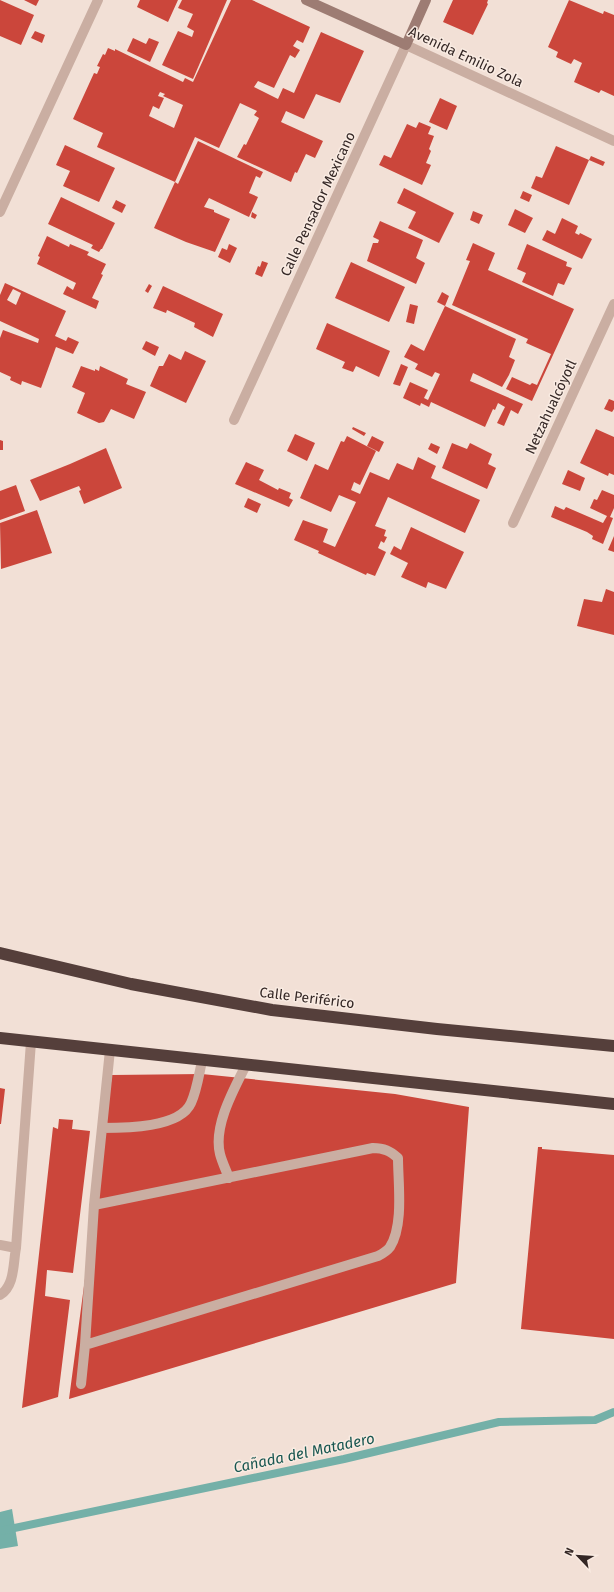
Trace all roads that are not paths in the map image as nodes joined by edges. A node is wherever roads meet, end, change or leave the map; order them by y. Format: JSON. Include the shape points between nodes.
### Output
{"nodes":[{"id":1,"x":98,"y":0,"type":"edge"},
{"id":2,"x":306,"y":0,"type":"edge"},
{"id":3,"x":426,"y":0,"type":"edge"},
{"id":4,"x":406,"y":45,"type":"junction"},
{"id":5,"x":614,"y":140,"type":"edge"},
{"id":6,"x":0,"y":212,"type":"edge"},
{"id":7,"x":614,"y":304,"type":"edge"},
{"id":8,"x":234,"y":420,"type":"dead end"},
{"id":9,"x":513,"y":523,"type":"dead end"},
{"id":10,"x":0,"y":953,"type":"edge"},
{"id":11,"x":0,"y":1038,"type":"edge"},
{"id":12,"x":31,"y":1042,"type":"junction"},
{"id":13,"x":614,"y":1046,"type":"edge"},
{"id":14,"x":110,"y":1050,"type":"junction"},
{"id":15,"x":202,"y":1061,"type":"junction"},
{"id":16,"x":246,"y":1065,"type":"junction"},
{"id":17,"x":614,"y":1104,"type":"edge"},
{"id":18,"x":102,"y":1128,"type":"junction"},
{"id":19,"x":229,"y":1178,"type":"junction"},
{"id":20,"x":94,"y":1205,"type":"junction"},
{"id":21,"x":0,"y":1245,"type":"edge"},
{"id":22,"x":16,"y":1248,"type":"junction"},
{"id":23,"x":0,"y":1295,"type":"edge"},
{"id":24,"x":85,"y":1345,"type":"junction"},
{"id":25,"x":81,"y":1384,"type":"dead end"}],
"edges":[{"from":1,"to":6,"type":"street"},
{"from":2,"to":4,"type":"street","name":"Avenida Emilio Zola"},
{"from":3,"to":4,"type":"street","name":"Calle Pensador Mexicano"},
{"from":4,"to":5,"type":"street","name":"Avenida Emilio Zola"},
{"from":4,"to":8,"type":"street","name":"Calle Pensador Mexicano"},
{"from":7,"to":9,"type":"street","name":"Netzahualcóyotl"},
{"from":10,"to":13,"type":"highway","name":"Calle Periférico","via":[[130,984],[272,1010]]},
{"from":11,"to":12,"type":"highway"},
{"from":12,"to":14,"type":"highway"},
{"from":12,"to":22,"type":"street"},
{"from":14,"to":15,"type":"highway"},
{"from":14,"to":18,"type":"street"},
{"from":15,"to":16,"type":"highway"},
{"from":15,"to":18,"type":"street","via":[[191,1104],[182,1113],[172,1119],[136,1127]]},
{"from":16,"to":17,"type":"highway"},
{"from":16,"to":19,"type":"street","via":[[226,1106],[220,1133],[220,1153]]},
{"from":18,"to":20,"type":"street"},
{"from":19,"to":20,"type":"street"},
{"from":19,"to":24,"type":"street","via":[[383,1148],[398,1158],[399,1214],[396,1236],[389,1248],[378,1256]]},
{"from":20,"to":24,"type":"street"},
{"from":21,"to":22,"type":"street"},
{"from":22,"to":23,"type":"street","via":[[10,1285]]},
{"from":24,"to":25,"type":"street"}]}
